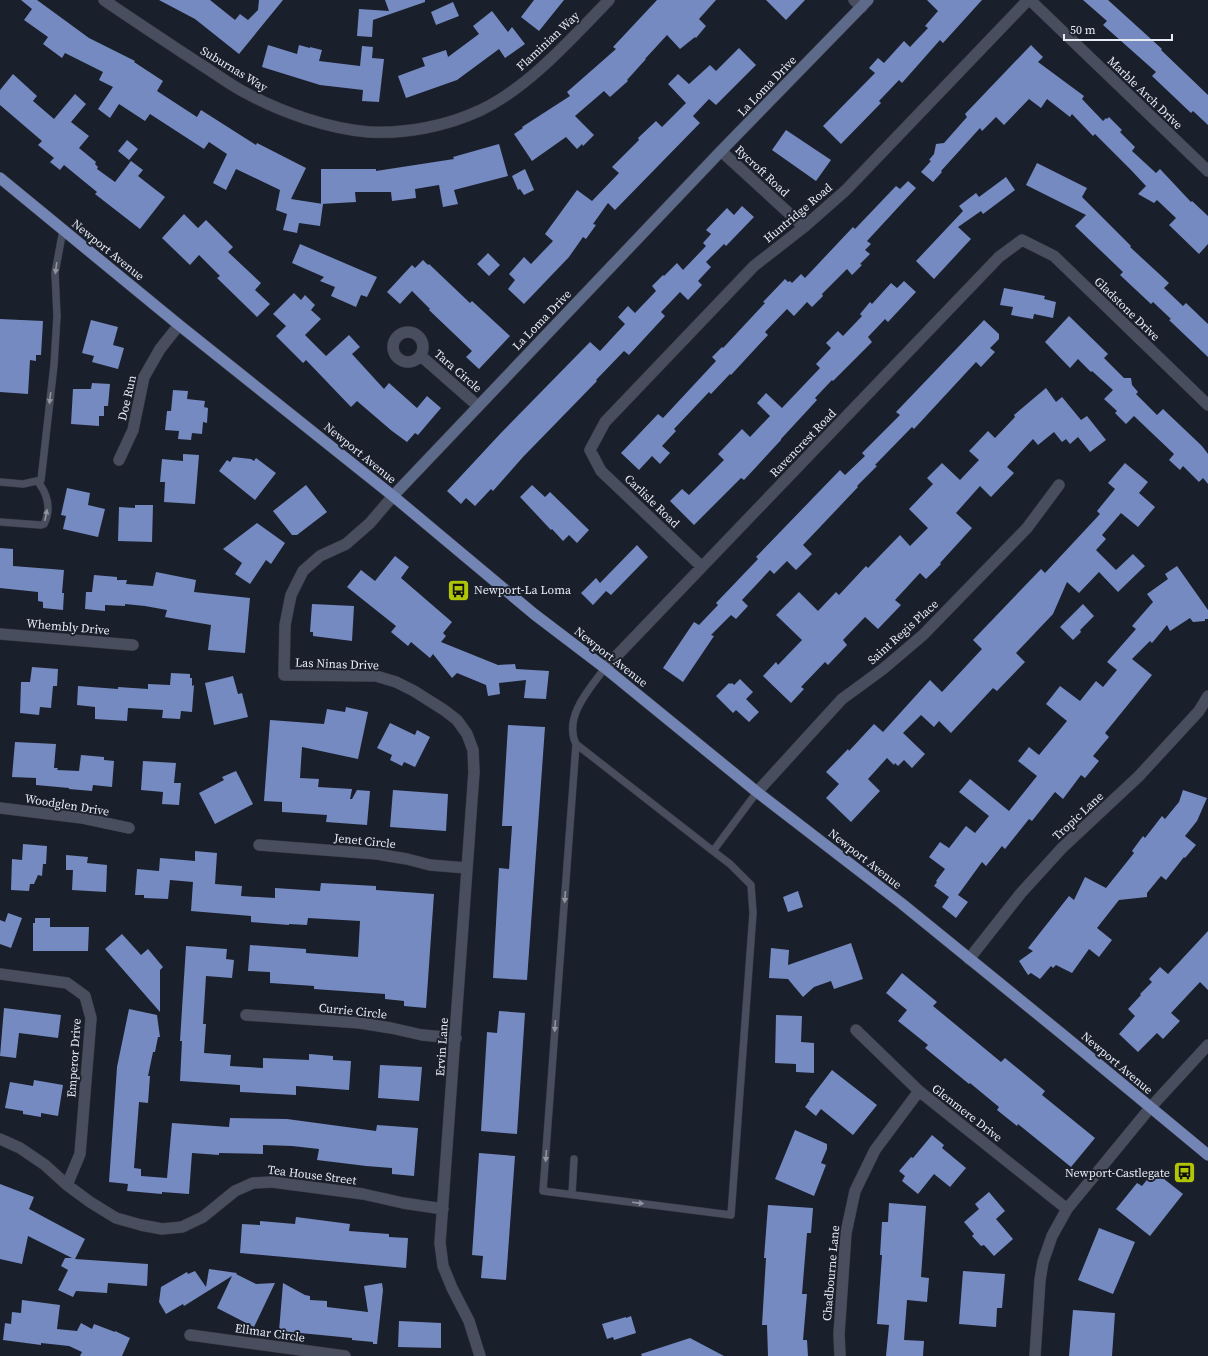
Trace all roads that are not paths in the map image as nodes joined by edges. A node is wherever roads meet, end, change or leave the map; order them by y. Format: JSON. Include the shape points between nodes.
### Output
{"nodes":[{"id":1,"x":104,"y":0,"type":"edge"},
{"id":2,"x":609,"y":0,"type":"edge"},
{"id":3,"x":1029,"y":0,"type":"edge"},
{"id":4,"x":861,"y":2,"type":"edge"},
{"id":5,"x":481,"y":110,"type":"joint"},
{"id":6,"x":721,"y":151,"type":"junction"},
{"id":7,"x":1208,"y":171,"type":"edge"},
{"id":8,"x":0,"y":178,"type":"edge"},
{"id":9,"x":804,"y":227,"type":"junction"},
{"id":10,"x":63,"y":230,"type":"junction"},
{"id":11,"x":1022,"y":240,"type":"joint"},
{"id":12,"x":179,"y":325,"type":"junction"},
{"id":13,"x":421,"y":356,"type":"dead end"},
{"id":14,"x":1208,"y":405,"type":"edge"},
{"id":15,"x":478,"y":406,"type":"junction"},
{"id":16,"x":590,"y":450,"type":"joint"},
{"id":17,"x":119,"y":460,"type":"dead end"},
{"id":18,"x":37,"y":480,"type":"junction"},
{"id":19,"x":0,"y":482,"type":"edge"},
{"id":20,"x":1059,"y":485,"type":"dead end"},
{"id":21,"x":393,"y":496,"type":"junction"},
{"id":22,"x":0,"y":522,"type":"edge"},
{"id":23,"x":702,"y":567,"type":"junction"},
{"id":24,"x":0,"y":634,"type":"edge"},
{"id":25,"x":133,"y":645,"type":"dead end"},
{"id":26,"x":605,"y":668,"type":"junction"},
{"id":27,"x":284,"y":675,"type":"joint"},
{"id":28,"x":1208,"y":696,"type":"edge"},
{"id":29,"x":467,"y":734,"type":"joint"},
{"id":30,"x":576,"y":744,"type":"junction"},
{"id":31,"x":757,"y":792,"type":"junction"},
{"id":32,"x":0,"y":808,"type":"edge"},
{"id":33,"x":129,"y":828,"type":"dead end"},
{"id":34,"x":259,"y":845,"type":"dead end"},
{"id":35,"x":713,"y":851,"type":"junction"},
{"id":36,"x":467,"y":868,"type":"junction"},
{"id":37,"x":970,"y":958,"type":"junction"},
{"id":38,"x":0,"y":974,"type":"edge"},
{"id":39,"x":246,"y":1015,"type":"dead end"},
{"id":40,"x":856,"y":1030,"type":"dead end"},
{"id":41,"x":456,"y":1038,"type":"junction"},
{"id":42,"x":1208,"y":1045,"type":"edge"},
{"id":43,"x":918,"y":1091,"type":"junction"},
{"id":44,"x":1150,"y":1108,"type":"junction"},
{"id":45,"x":0,"y":1139,"type":"edge"},
{"id":46,"x":1208,"y":1155,"type":"edge"},
{"id":47,"x":574,"y":1159,"type":"dead end"},
{"id":48,"x":67,"y":1185,"type":"junction"},
{"id":49,"x":572,"y":1194,"type":"junction"},
{"id":50,"x":443,"y":1209,"type":"junction"},
{"id":51,"x":1067,"y":1209,"type":"junction"},
{"id":52,"x":190,"y":1336,"type":"dead end"},
{"id":53,"x":345,"y":1356,"type":"edge"},
{"id":54,"x":480,"y":1356,"type":"edge"},
{"id":55,"x":840,"y":1356,"type":"edge"},
{"id":56,"x":1035,"y":1356,"type":"edge"}],
"edges":[{"from":1,"to":5,"type":"street","name":"Suburnas Way","via":[[245,93],[288,113],[330,125],[369,132],[409,130],[446,123]]},
{"from":2,"to":5,"type":"street","name":"Flaminian Way","via":[[537,72]]},
{"from":3,"to":7,"type":"street","name":"Marble Arch Drive"},
{"from":3,"to":9,"type":"street","name":"Huntridge Road","via":[[846,190]]},
{"from":4,"to":6,"type":"main road","name":"La Loma Drive"},
{"from":6,"to":9,"type":"street","name":"Rycroft Road"},
{"from":6,"to":15,"type":"main road","name":"La Loma Drive"},
{"from":8,"to":10,"type":"main road","name":"Newport Avenue"},
{"from":9,"to":16,"type":"street","name":"Huntridge Road","via":[[754,266],[693,329],[605,422]]},
{"from":10,"to":12,"type":"main road","name":"Newport Avenue"},
{"from":10,"to":18,"type":"lane","one_way":true,"via":[[55,273],[57,316],[54,365],[41,480]]},
{"from":11,"to":14,"type":"street","name":"Gladstone Drive","via":[[1054,256]]},
{"from":11,"to":23,"type":"street","name":"Ravencrest Road","via":[[999,257]]},
{"from":12,"to":17,"type":"street","name":"Doe Run","via":[[144,377],[133,430]]},
{"from":12,"to":21,"type":"main road","name":"Newport Avenue"},
{"from":13,"to":15,"type":"street","name":"Tara Circle"},
{"from":15,"to":21,"type":"main road","name":"La Loma Drive"},
{"from":16,"to":23,"type":"street","name":"Carlisle Road","via":[[601,470]]},
{"from":18,"to":19,"type":"lane","via":[[23,484]]},
{"from":22,"to":18,"type":"lane","one_way":true,"via":[[44,524],[47,497]]},
{"from":20,"to":31,"type":"street","name":"Saint Regis Place","via":[[1027,528],[923,635],[842,699]]},
{"from":21,"to":26,"type":"main road","name":"Newport Avenue","via":[[534,614]]},
{"from":21,"to":27,"type":"street","name":"La Loma Drive","via":[[370,523],[346,544],[320,556],[303,571],[291,595],[285,625]]},
{"from":23,"to":26,"type":"street","name":"Ravencrest Road"},
{"from":24,"to":25,"type":"street","name":"Whembly Drive"},
{"from":26,"to":30,"type":"lane","via":[[580,702],[574,718],[573,737]]},
{"from":26,"to":31,"type":"main road","name":"Newport Avenue"},
{"from":27,"to":29,"type":"street","name":"Las Ninas Drive","via":[[376,676],[396,682],[444,710],[457,720]]},
{"from":28,"to":37,"type":"street","name":"Tropic Lane","via":[[1199,711],[1139,776],[1062,848],[1021,893]]},
{"from":29,"to":36,"type":"street","name":"Ervin Lane","via":[[473,750],[474,772]]},
{"from":30,"to":35,"type":"lane"},
{"from":30,"to":49,"type":"lane","one_way":true,"via":[[543,1191]]},
{"from":31,"to":35,"type":"lane"},
{"from":31,"to":37,"type":"main road","name":"Newport Avenue"},
{"from":32,"to":33,"type":"street","name":"Woodglen Drive","via":[[82,818]]},
{"from":34,"to":36,"type":"street","name":"Jenet Circle","via":[[377,854],[430,865]]},
{"from":49,"to":35,"type":"lane","one_way":true,"via":[[731,1215],[753,913],[751,885]]},
{"from":36,"to":41,"type":"street","name":"Ervin Lane"},
{"from":37,"to":44,"type":"main road","name":"Newport Avenue"},
{"from":38,"to":48,"type":"street","name":"Emperor Drive","via":[[68,983],[86,996],[91,1018],[80,1154]]},
{"from":39,"to":41,"type":"street","name":"Currie Circle","via":[[360,1023],[422,1035]]},
{"from":40,"to":43,"type":"street","name":"Glenmere Drive"},
{"from":41,"to":50,"type":"street","name":"Ervin Lane"},
{"from":42,"to":44,"type":"street"},
{"from":43,"to":51,"type":"street","name":"Glenmere Drive"},
{"from":43,"to":55,"type":"street","name":"Chadbourne Lane","via":[[875,1150],[856,1192],[846,1233],[839,1334]]},
{"from":44,"to":46,"type":"main road","name":"Newport Avenue"},
{"from":44,"to":51,"type":"street"},
{"from":45,"to":48,"type":"street","name":"Tea House Street","via":[[20,1148],[45,1165]]},
{"from":47,"to":49,"type":"lane"},
{"from":48,"to":50,"type":"street","name":"Tea House Street","via":[[116,1218],[162,1229],[182,1227],[203,1217],[235,1190],[253,1183],[272,1182],[363,1194]]},
{"from":50,"to":54,"type":"street","name":"Ervin Lane","via":[[440,1243],[444,1266],[469,1321]]},
{"from":51,"to":56,"type":"street","via":[[1052,1236],[1043,1262]]},
{"from":52,"to":53,"type":"street","name":"Ellmar Circle"}]}
